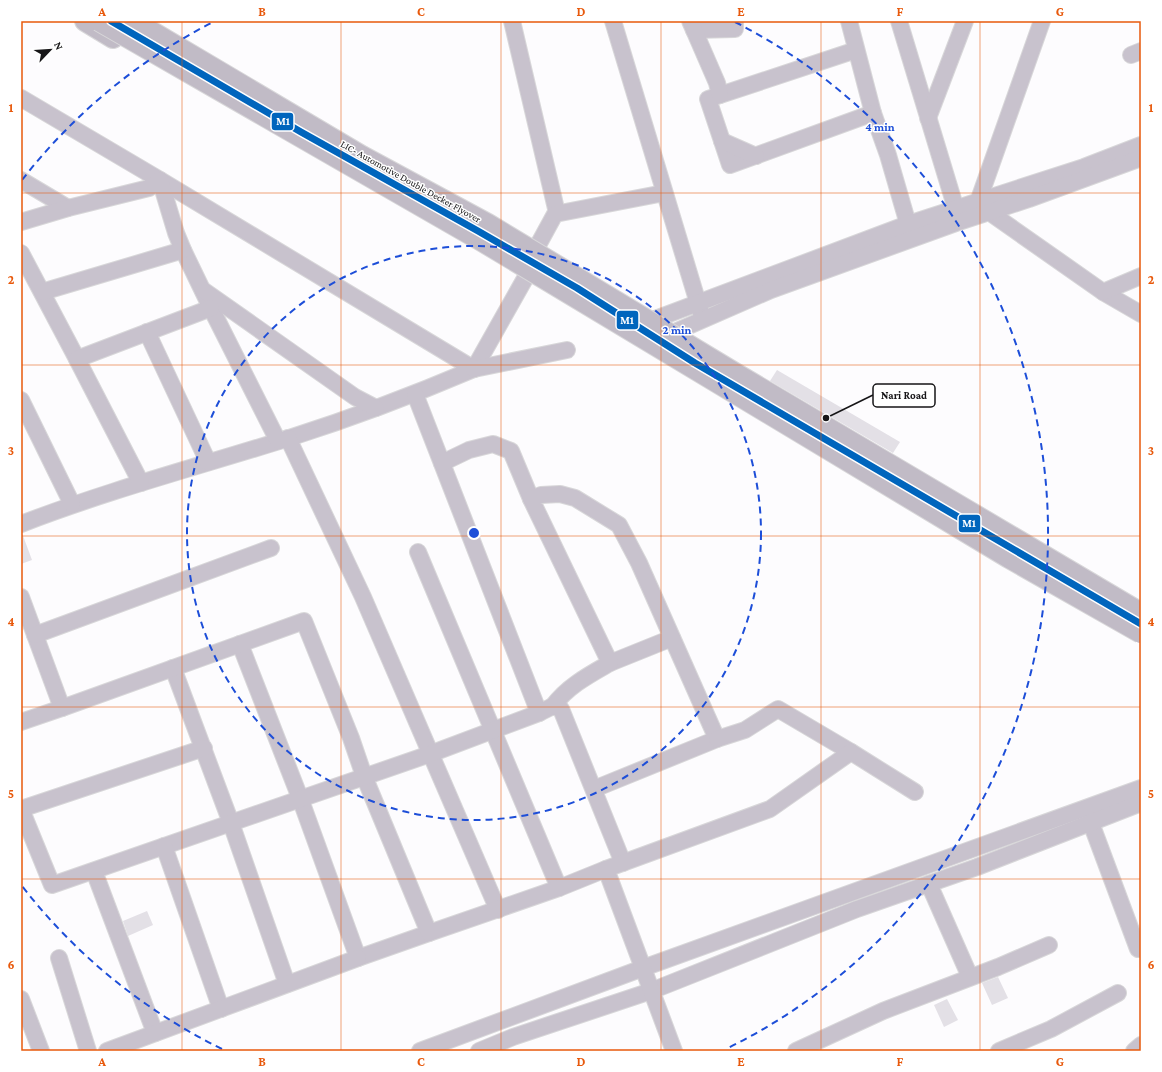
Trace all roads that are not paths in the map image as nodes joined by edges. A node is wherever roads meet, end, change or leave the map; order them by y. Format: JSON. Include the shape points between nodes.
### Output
{"nodes":[{"id":1,"x":85,"y":21,"type":"edge"},
{"id":2,"x":99,"y":21,"type":"edge"},
{"id":3,"x":134,"y":21,"type":"edge"},
{"id":4,"x":148,"y":21,"type":"edge"},
{"id":5,"x":512,"y":21,"type":"edge"},
{"id":6,"x":613,"y":21,"type":"edge"},
{"id":7,"x":734,"y":21,"type":"edge"},
{"id":8,"x":849,"y":21,"type":"edge"},
{"id":9,"x":899,"y":21,"type":"edge"},
{"id":10,"x":965,"y":21,"type":"edge"},
{"id":11,"x":1042,"y":21,"type":"edge"},
{"id":12,"x":692,"y":26,"type":"edge"},
{"id":13,"x":856,"y":50,"type":"junction"},
{"id":14,"x":720,"y":95,"type":"junction"},
{"id":15,"x":21,"y":98,"type":"edge"},
{"id":16,"x":873,"y":113,"type":"junction"},
{"id":17,"x":928,"y":118,"type":"junction"},
{"id":18,"x":1141,"y":145,"type":"edge"},
{"id":19,"x":1141,"y":158,"type":"edge"},
{"id":20,"x":21,"y":180,"type":"edge"},
{"id":21,"x":160,"y":180,"type":"junction"},
{"id":22,"x":664,"y":193,"type":"junction"},
{"id":23,"x":984,"y":207,"type":"junction"},
{"id":24,"x":68,"y":208,"type":"junction"},
{"id":25,"x":557,"y":213,"type":"junction"},
{"id":26,"x":958,"y":215,"type":"junction"},
{"id":27,"x":21,"y":222,"type":"edge"},
{"id":28,"x":908,"y":224,"type":"junction"},
{"id":29,"x":537,"y":247,"type":"junction"},
{"id":30,"x":183,"y":250,"type":"junction"},
{"id":31,"x":21,"y":253,"type":"edge"},
{"id":32,"x":527,"y":275,"type":"junction"},
{"id":33,"x":1141,"y":276,"type":"edge"},
{"id":34,"x":203,"y":290,"type":"junction"},
{"id":35,"x":42,"y":292,"type":"junction"},
{"id":36,"x":1103,"y":292,"type":"junction"},
{"id":37,"x":698,"y":303,"type":"junction"},
{"id":38,"x":211,"y":308,"type":"junction"},
{"id":39,"x":1141,"y":314,"type":"edge"},
{"id":40,"x":654,"y":319,"type":"junction"},
{"id":41,"x":703,"y":319,"type":"junction"},
{"id":42,"x":147,"y":332,"type":"junction"},
{"id":43,"x":621,"y":332,"type":"junction"},
{"id":44,"x":675,"y":332,"type":"junction"},
{"id":45,"x":644,"y":345,"type":"junction"},
{"id":46,"x":567,"y":350,"type":"dead end"},
{"id":47,"x":77,"y":359,"type":"junction"},
{"id":48,"x":474,"y":370,"type":"junction"},
{"id":49,"x":415,"y":394,"type":"junction"},
{"id":50,"x":21,"y":400,"type":"edge"},
{"id":51,"x":376,"y":408,"type":"junction"},
{"id":52,"x":283,"y":440,"type":"junction"},
{"id":53,"x":208,"y":462,"type":"junction"},
{"id":54,"x":442,"y":463,"type":"junction"},
{"id":55,"x":141,"y":483,"type":"junction"},
{"id":56,"x":531,"y":499,"type":"junction"},
{"id":57,"x":72,"y":504,"type":"junction"},
{"id":58,"x":21,"y":524,"type":"edge"},
{"id":59,"x":271,"y":548,"type":"dead end"},
{"id":60,"x":418,"y":552,"type":"dead end"},
{"id":61,"x":21,"y":597,"type":"edge"},
{"id":62,"x":1141,"y":607,"type":"edge"},
{"id":63,"x":1141,"y":613,"type":"edge"},
{"id":64,"x":1141,"y":633,"type":"edge"},
{"id":65,"x":35,"y":634,"type":"junction"},
{"id":66,"x":672,"y":638,"type":"junction"},
{"id":67,"x":1141,"y":642,"type":"edge"},
{"id":68,"x":240,"y":644,"type":"junction"},
{"id":69,"x":610,"y":663,"type":"junction"},
{"id":70,"x":173,"y":668,"type":"junction"},
{"id":71,"x":62,"y":708,"type":"junction"},
{"id":72,"x":546,"y":710,"type":"junction"},
{"id":73,"x":21,"y":722,"type":"edge"},
{"id":74,"x":493,"y":730,"type":"junction"},
{"id":75,"x":717,"y":739,"type":"junction"},
{"id":76,"x":204,"y":748,"type":"junction"},
{"id":77,"x":850,"y":752,"type":"junction"},
{"id":78,"x":430,"y":754,"type":"junction"},
{"id":79,"x":364,"y":776,"type":"junction"},
{"id":80,"x":1141,"y":788,"type":"edge"},
{"id":81,"x":594,"y":789,"type":"junction"},
{"id":82,"x":915,"y":792,"type":"dead end"},
{"id":83,"x":300,"y":798,"type":"junction"},
{"id":84,"x":1139,"y":807,"type":"edge"},
{"id":85,"x":21,"y":809,"type":"edge"},
{"id":86,"x":231,"y":823,"type":"junction"},
{"id":87,"x":1091,"y":823,"type":"junction"},
{"id":88,"x":164,"y":846,"type":"junction"},
{"id":89,"x":623,"y":863,"type":"junction"},
{"id":90,"x":606,"y":869,"type":"junction"},
{"id":91,"x":94,"y":871,"type":"junction"},
{"id":92,"x":929,"y":884,"type":"junction"},
{"id":93,"x":559,"y":888,"type":"junction"},
{"id":94,"x":498,"y":910,"type":"junction"},
{"id":95,"x":429,"y":933,"type":"junction"},
{"id":96,"x":1049,"y":945,"type":"dead end"},
{"id":97,"x":1138,"y":949,"type":"dead end"},
{"id":98,"x":59,"y":958,"type":"dead end"},
{"id":99,"x":358,"y":958,"type":"junction"},
{"id":100,"x":643,"y":968,"type":"junction"},
{"id":101,"x":970,"y":977,"type":"junction"},
{"id":102,"x":287,"y":984,"type":"junction"},
{"id":103,"x":651,"y":991,"type":"junction"},
{"id":104,"x":1118,"y":993,"type":"dead end"},
{"id":105,"x":21,"y":1000,"type":"edge"},
{"id":106,"x":539,"y":1007,"type":"junction"},
{"id":107,"x":221,"y":1009,"type":"junction"},
{"id":108,"x":547,"y":1026,"type":"junction"},
{"id":109,"x":155,"y":1033,"type":"junction"},
{"id":110,"x":1141,"y":1045,"type":"edge"},
{"id":111,"x":41,"y":1051,"type":"edge"},
{"id":112,"x":88,"y":1051,"type":"edge"},
{"id":113,"x":107,"y":1051,"type":"edge"},
{"id":114,"x":420,"y":1051,"type":"edge"},
{"id":115,"x":479,"y":1051,"type":"edge"},
{"id":116,"x":674,"y":1051,"type":"edge"},
{"id":117,"x":796,"y":1051,"type":"edge"},
{"id":118,"x":999,"y":1051,"type":"edge"},
{"id":119,"x":1134,"y":1051,"type":"edge"}],
"edges":[{"from":1,"to":32,"type":"main road"},
{"from":2,"to":64,"type":"main road","name":"LIC- Automotive Double Decker Flyover","bridge":true,"via":[[480,240],[1002,553]]},
{"from":3,"to":63,"type":"main road","name":"LIC- Automotive Double Decker Flyover","bridge":true,"via":[[362,156],[488,224]]},
{"from":4,"to":29,"type":"main road"},
{"from":5,"to":25,"type":"street"},
{"from":6,"to":22,"type":"street"},
{"from":7,"to":12,"type":"street","via":[[734,29]]},
{"from":8,"to":13,"type":"street"},
{"from":9,"to":17,"type":"street"},
{"from":10,"to":17,"type":"street"},
{"from":11,"to":23,"type":"street"},
{"from":12,"to":14,"type":"street"},
{"from":13,"to":14,"type":"street"},
{"from":13,"to":16,"type":"street"},
{"from":14,"to":16,"type":"street","via":[[708,99],[730,166]]},
{"from":15,"to":21,"type":"street"},
{"from":16,"to":28,"type":"street"},
{"from":17,"to":26,"type":"street"},
{"from":18,"to":23,"type":"street"},
{"from":19,"to":23,"type":"street"},
{"from":20,"to":24,"type":"street"},
{"from":21,"to":24,"type":"street","via":[[149,188]]},
{"from":21,"to":30,"type":"street"},
{"from":21,"to":48,"type":"street"},
{"from":22,"to":25,"type":"street"},
{"from":22,"to":37,"type":"street"},
{"from":23,"to":26,"type":"street"},
{"from":23,"to":36,"type":"street"},
{"from":24,"to":27,"type":"street"},
{"from":25,"to":29,"type":"street"},
{"from":26,"to":28,"type":"street"},
{"from":26,"to":41,"type":"street"},
{"from":28,"to":37,"type":"street"},
{"from":29,"to":32,"type":"street"},
{"from":29,"to":40,"type":"main road"},
{"from":30,"to":34,"type":"street"},
{"from":30,"to":35,"type":"street"},
{"from":31,"to":35,"type":"street"},
{"from":32,"to":43,"type":"main road"},
{"from":32,"to":48,"type":"street"},
{"from":33,"to":36,"type":"street"},
{"from":34,"to":38,"type":"street"},
{"from":34,"to":51,"type":"street","via":[[355,397]]},
{"from":35,"to":47,"type":"street"},
{"from":36,"to":39,"type":"street"},
{"from":37,"to":40,"type":"street"},
{"from":37,"to":41,"type":"street"},
{"from":38,"to":42,"type":"street"},
{"from":38,"to":52,"type":"street"},
{"from":40,"to":43,"type":"street"},
{"from":40,"to":44,"type":"main road"},
{"from":41,"to":44,"type":"street"},
{"from":42,"to":47,"type":"street"},
{"from":42,"to":53,"type":"street"},
{"from":43,"to":45,"type":"main road"},
{"from":44,"to":45,"type":"street"},
{"from":44,"to":62,"type":"main road"},
{"from":45,"to":67,"type":"main road","via":[[886,492]]},
{"from":46,"to":48,"type":"street"},
{"from":47,"to":55,"type":"street"},
{"from":48,"to":49,"type":"street"},
{"from":49,"to":51,"type":"street"},
{"from":49,"to":54,"type":"street"},
{"from":50,"to":57,"type":"street"},
{"from":51,"to":52,"type":"street"},
{"from":52,"to":53,"type":"street"},
{"from":52,"to":78,"type":"street","via":[[363,597]]},
{"from":53,"to":55,"type":"street"},
{"from":54,"to":56,"type":"street","via":[[469,450],[493,444],[511,451]]},
{"from":54,"to":72,"type":"street"},
{"from":55,"to":57,"type":"street"},
{"from":56,"to":66,"type":"street","via":[[560,494],[575,498],[619,525],[640,563]]},
{"from":56,"to":69,"type":"street"},
{"from":57,"to":58,"type":"street"},
{"from":59,"to":65,"type":"street"},
{"from":60,"to":74,"type":"street"},
{"from":61,"to":65,"type":"street"},
{"from":65,"to":71,"type":"street"},
{"from":66,"to":69,"type":"street"},
{"from":66,"to":75,"type":"street"},
{"from":68,"to":70,"type":"street"},
{"from":68,"to":79,"type":"street","via":[[304,621]]},
{"from":68,"to":83,"type":"street"},
{"from":69,"to":72,"type":"street","via":[[575,684]]},
{"from":70,"to":71,"type":"street"},
{"from":70,"to":76,"type":"street"},
{"from":71,"to":73,"type":"street"},
{"from":72,"to":74,"type":"street"},
{"from":72,"to":81,"type":"street","via":[[561,709]]},
{"from":74,"to":78,"type":"street"},
{"from":74,"to":93,"type":"street"},
{"from":75,"to":77,"type":"street","via":[[746,730],[778,709]]},
{"from":75,"to":81,"type":"street"},
{"from":76,"to":85,"type":"street"},
{"from":76,"to":86,"type":"street"},
{"from":77,"to":82,"type":"street"},
{"from":77,"to":89,"type":"street","via":[[770,809]]},
{"from":78,"to":79,"type":"street"},
{"from":78,"to":94,"type":"street"},
{"from":79,"to":83,"type":"street"},
{"from":79,"to":95,"type":"street"},
{"from":80,"to":100,"type":"street"},
{"from":81,"to":89,"type":"street"},
{"from":83,"to":86,"type":"street"},
{"from":83,"to":99,"type":"street"},
{"from":84,"to":87,"type":"street"},
{"from":85,"to":91,"type":"street","via":[[52,885]]},
{"from":86,"to":88,"type":"street"},
{"from":86,"to":102,"type":"street"},
{"from":87,"to":92,"type":"street"},
{"from":87,"to":97,"type":"street"},
{"from":88,"to":91,"type":"street"},
{"from":88,"to":107,"type":"street"},
{"from":89,"to":90,"type":"street"},
{"from":90,"to":93,"type":"street"},
{"from":90,"to":100,"type":"street"},
{"from":91,"to":109,"type":"street"},
{"from":92,"to":101,"type":"street"},
{"from":92,"to":103,"type":"street","via":[[857,909]]},
{"from":93,"to":94,"type":"street"},
{"from":94,"to":95,"type":"street"},
{"from":95,"to":99,"type":"street"},
{"from":96,"to":101,"type":"street"},
{"from":98,"to":112,"type":"street"},
{"from":99,"to":102,"type":"street"},
{"from":100,"to":103,"type":"street"},
{"from":100,"to":106,"type":"street"},
{"from":101,"to":117,"type":"street","via":[[883,1011]]},
{"from":102,"to":107,"type":"street"},
{"from":103,"to":108,"type":"street"},
{"from":103,"to":116,"type":"street"},
{"from":104,"to":118,"type":"street","via":[[1051,1029]]},
{"from":105,"to":111,"type":"street"},
{"from":106,"to":108,"type":"street"},
{"from":106,"to":114,"type":"street"},
{"from":107,"to":109,"type":"street"},
{"from":108,"to":115,"type":"street"},
{"from":109,"to":113,"type":"street"},
{"from":110,"to":119,"type":"street"}]}
